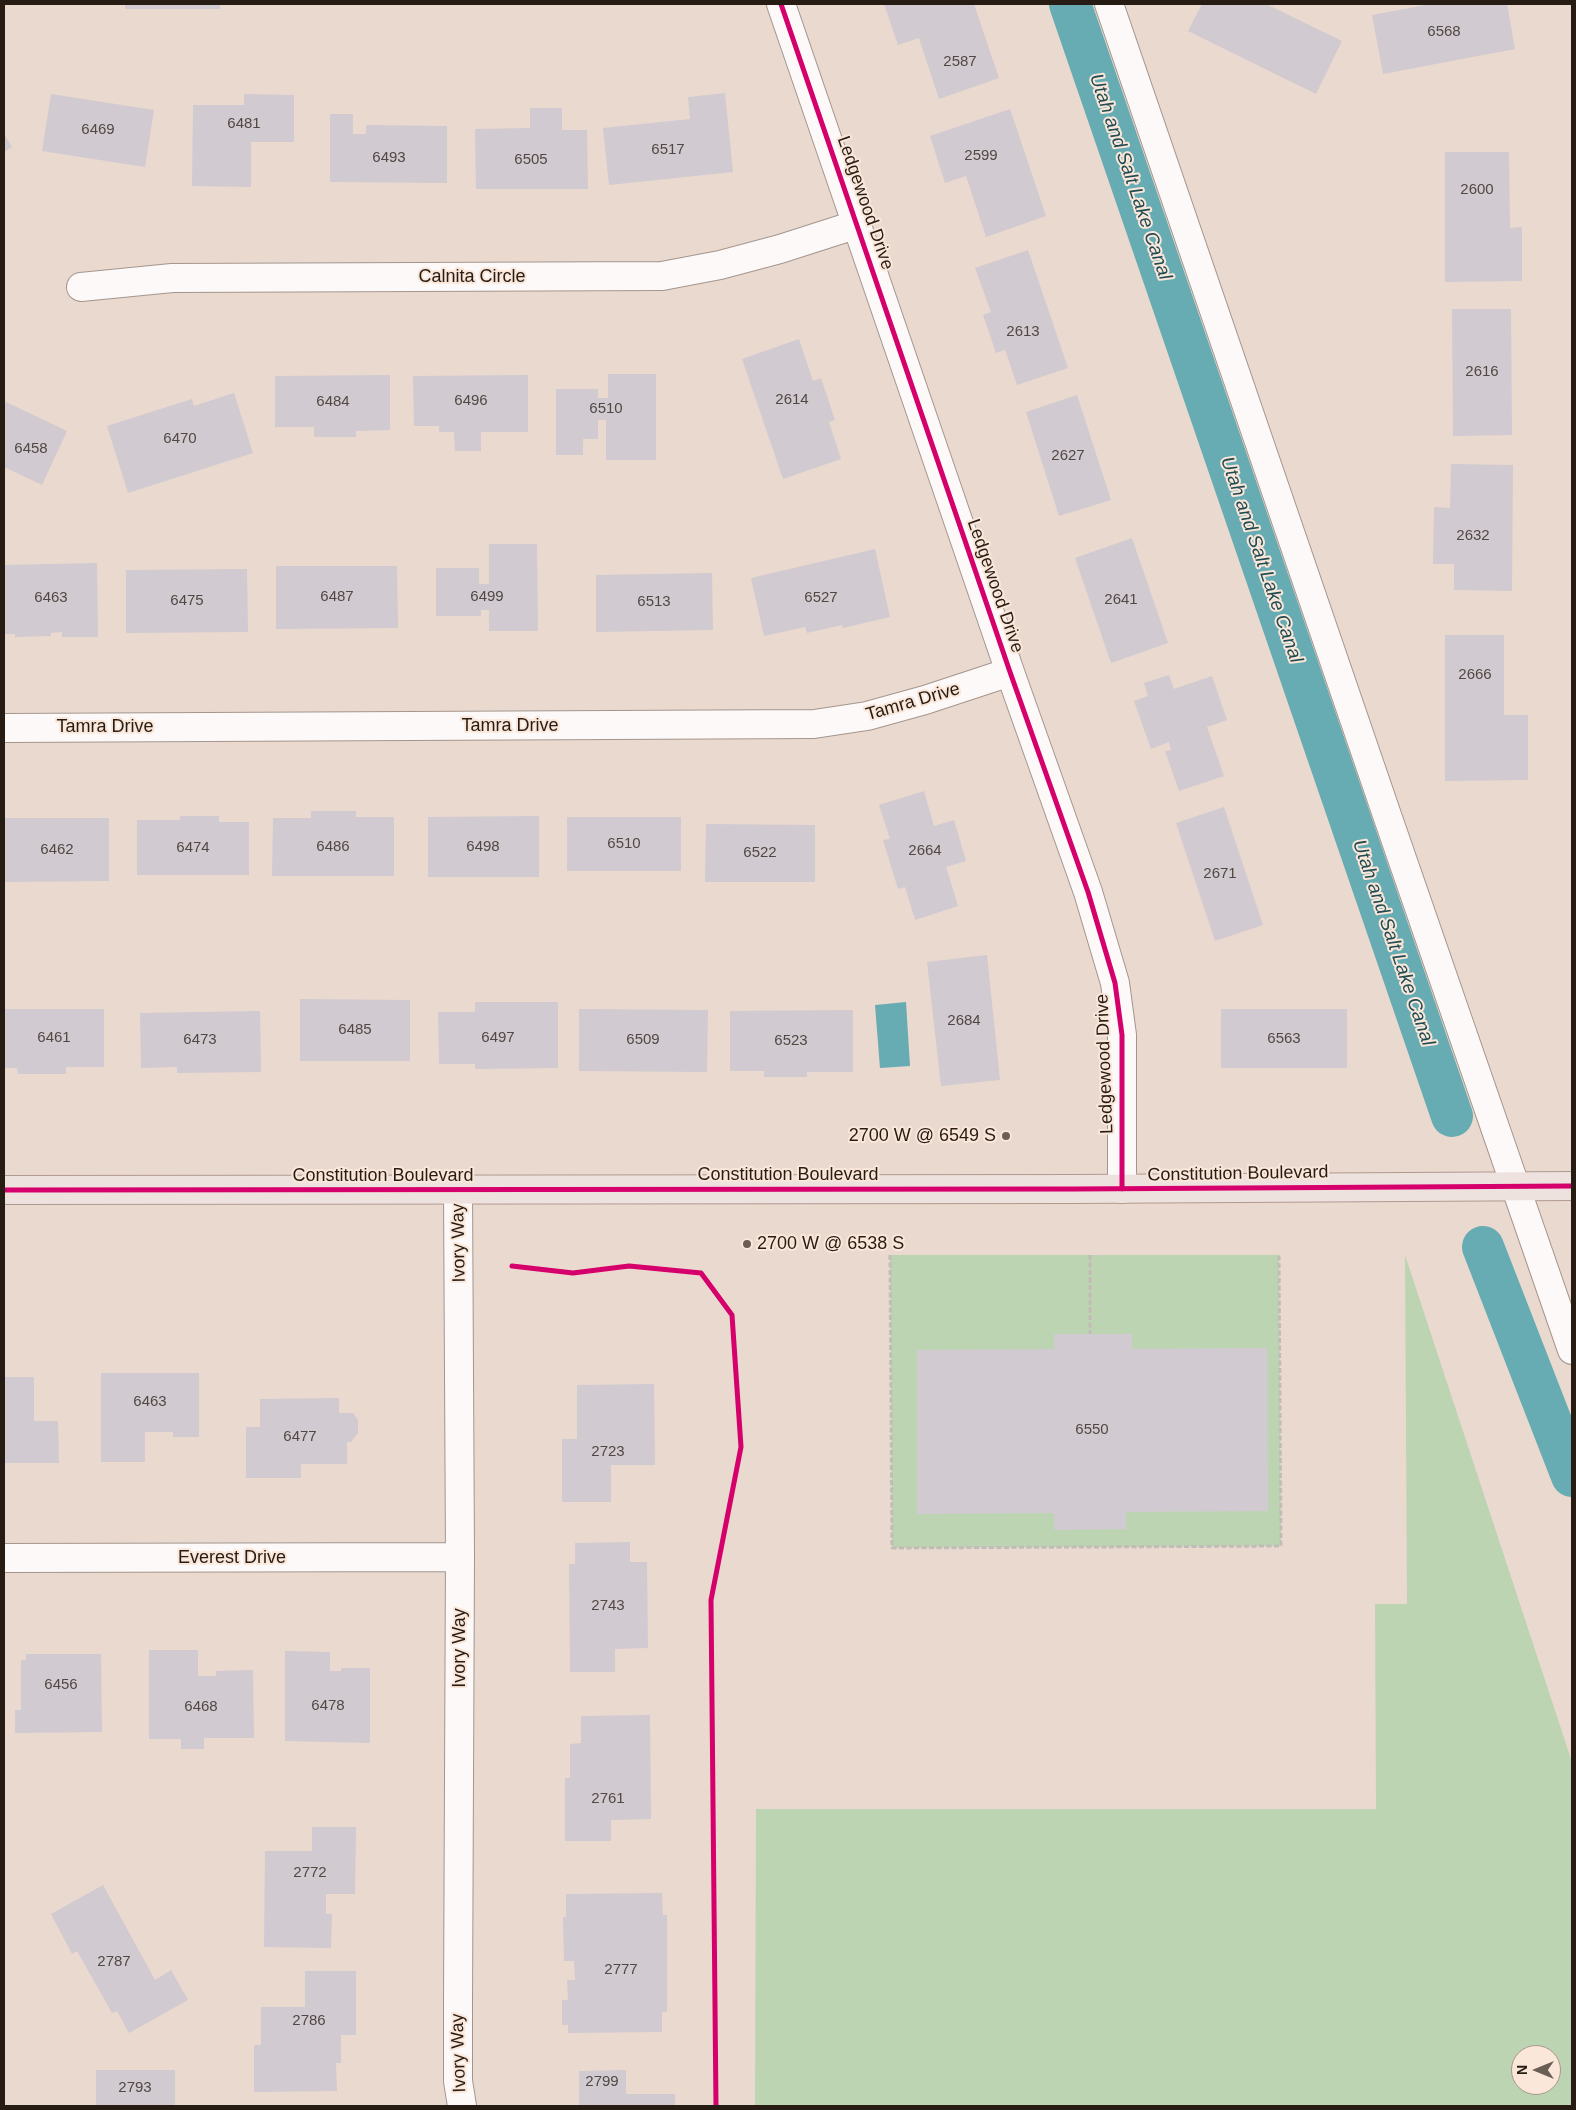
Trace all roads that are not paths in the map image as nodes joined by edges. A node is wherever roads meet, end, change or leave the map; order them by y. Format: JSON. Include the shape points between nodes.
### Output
{"nodes":[{"id":1,"x":781,"y":4,"type":"edge"},
{"id":2,"x":1109,"y":4,"type":"edge"},
{"id":3,"x":858,"y":224,"type":"junction"},
{"id":4,"x":81,"y":287,"type":"dead end"},
{"id":5,"x":1010,"y":672,"type":"junction"},
{"id":6,"x":4,"y":728,"type":"edge"},
{"id":7,"x":1517,"y":1186,"type":"junction"},
{"id":8,"x":1572,"y":1186,"type":"edge"},
{"id":9,"x":1122,"y":1189,"type":"junction"},
{"id":10,"x":4,"y":1190,"type":"edge"},
{"id":11,"x":458,"y":1190,"type":"junction"},
{"id":12,"x":1572,"y":1350,"type":"edge"},
{"id":13,"x":460,"y":1557,"type":"junction"},
{"id":14,"x":4,"y":1558,"type":"edge"},
{"id":15,"x":462,"y":2106,"type":"edge"}],
"edges":[{"from":1,"to":3,"type":"street","name":"Ledgewood Drive"},
{"from":2,"to":7,"type":"street"},
{"from":3,"to":4,"type":"street","name":"Calnita Circle","via":[[746,258],[662,276],[172,278]]},
{"from":3,"to":5,"type":"street","name":"Ledgewood Drive"},
{"from":5,"to":6,"type":"street","name":"Tamra Drive","via":[[867,716],[814,724]]},
{"from":5,"to":9,"type":"street","name":"Ledgewood Drive","via":[[1088,892],[1116,983],[1122,1035]]},
{"from":7,"to":8,"type":"main road","name":"Constitution Boulevard"},
{"from":7,"to":9,"type":"main road","name":"Constitution Boulevard"},
{"from":7,"to":12,"type":"street"},
{"from":9,"to":11,"type":"main road","name":"Constitution Boulevard"},
{"from":10,"to":11,"type":"main road","name":"Constitution Boulevard"},
{"from":11,"to":13,"type":"street","name":"Ivory Way"},
{"from":13,"to":14,"type":"street","name":"Everest Drive"},
{"from":13,"to":15,"type":"street","name":"Ivory Way","via":[[458,2081]]}]}
